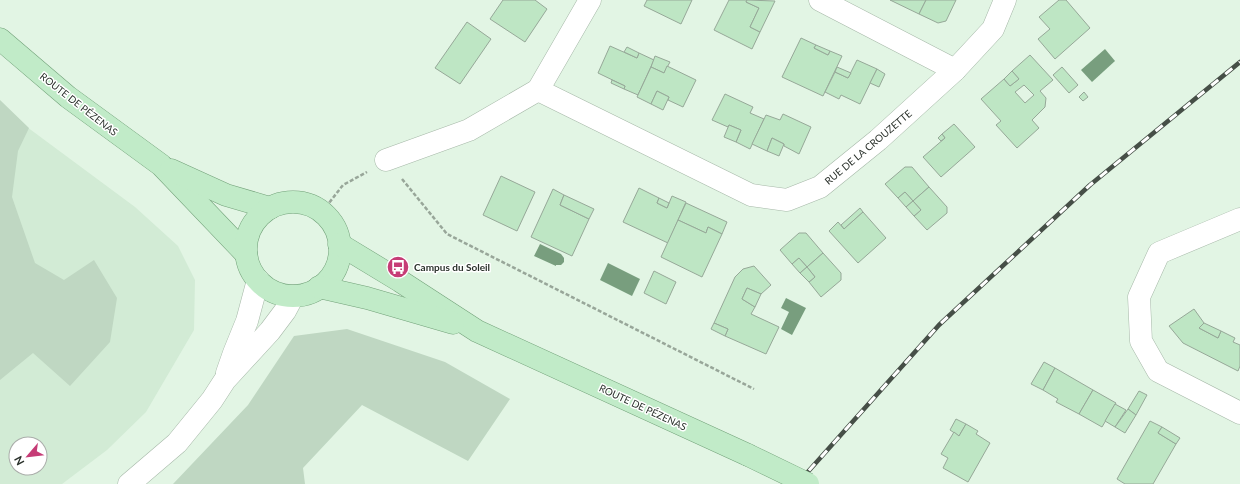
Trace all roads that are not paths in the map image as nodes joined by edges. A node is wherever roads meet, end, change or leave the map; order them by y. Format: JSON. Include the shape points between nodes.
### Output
{"nodes":[{"id":1,"x":590,"y":0,"type":"edge"},
{"id":2,"x":820,"y":0,"type":"edge"},
{"id":3,"x":1005,"y":0,"type":"edge"},
{"id":4,"x":0,"y":39,"type":"edge"},
{"id":5,"x":955,"y":70,"type":"junction"},
{"id":6,"x":538,"y":90,"type":"junction"},
{"id":7,"x":386,"y":160,"type":"road end"},
{"id":8,"x":161,"y":165,"type":"junction"},
{"id":9,"x":270,"y":208,"type":"junction"},
{"id":10,"x":1240,"y":219,"type":"edge"},
{"id":11,"x":339,"y":244,"type":"junction"},
{"id":12,"x":246,"y":254,"type":"junction"},
{"id":13,"x":258,"y":280,"type":"junction"},
{"id":14,"x":319,"y":287,"type":"junction"},
{"id":15,"x":293,"y":296,"type":"junction"},
{"id":16,"x":477,"y":331,"type":"junction"},
{"id":17,"x":225,"y":380,"type":"junction"},
{"id":18,"x":1240,"y":413,"type":"edge"},
{"id":19,"x":129,"y":484,"type":"edge"},
{"id":20,"x":808,"y":484,"type":"edge"}],
"edges":[{"from":1,"to":6,"type":"street"},
{"from":2,"to":5,"type":"street"},
{"from":3,"to":5,"type":"street","name":"RUE DE LA CROUZETTE","via":[[993,29]]},
{"from":4,"to":8,"type":"main road","name":"ROUTE DE PÉZENAS","via":[[68,97]]},
{"from":5,"to":6,"type":"street","name":"RUE DE LA CROUZETTE","via":[[878,140],[820,187],[787,200],[751,195]]},
{"from":6,"to":7,"type":"street","via":[[469,130]]},
{"from":8,"to":9,"type":"main road","name":"ROUTE DE PÉZENAS","via":[[226,195]]},
{"from":8,"to":12,"type":"main road","name":"ROUTE DE PÉZENAS"},
{"from":9,"to":11,"type":"main road","via":[[297,202],[322,212],[334,226]]},
{"from":9,"to":12,"type":"main road","via":[[258,218],[250,231]]},
{"from":10,"to":18,"type":"street","via":[[1159,253],[1140,297],[1141,341],[1158,371]]},
{"from":11,"to":14,"type":"main road","via":[[335,268],[329,279]]},
{"from":11,"to":16,"type":"main road","name":"ROUTE DE PÉZENAS"},
{"from":12,"to":13,"type":"main road"},
{"from":13,"to":15,"type":"main road","via":[[265,287],[283,295]]},
{"from":13,"to":17,"type":"street","via":[[247,322]]},
{"from":14,"to":15,"type":"main road","via":[[307,294]]},
{"from":14,"to":16,"type":"main road","name":"ROUTE DE PÉZENAS","via":[[367,298]]},
{"from":15,"to":17,"type":"street","via":[[270,331]]},
{"from":16,"to":20,"type":"main road","name":"ROUTE DE PÉZENAS","bridge":true},
{"from":17,"to":19,"type":"street","via":[[177,443]]}]}
